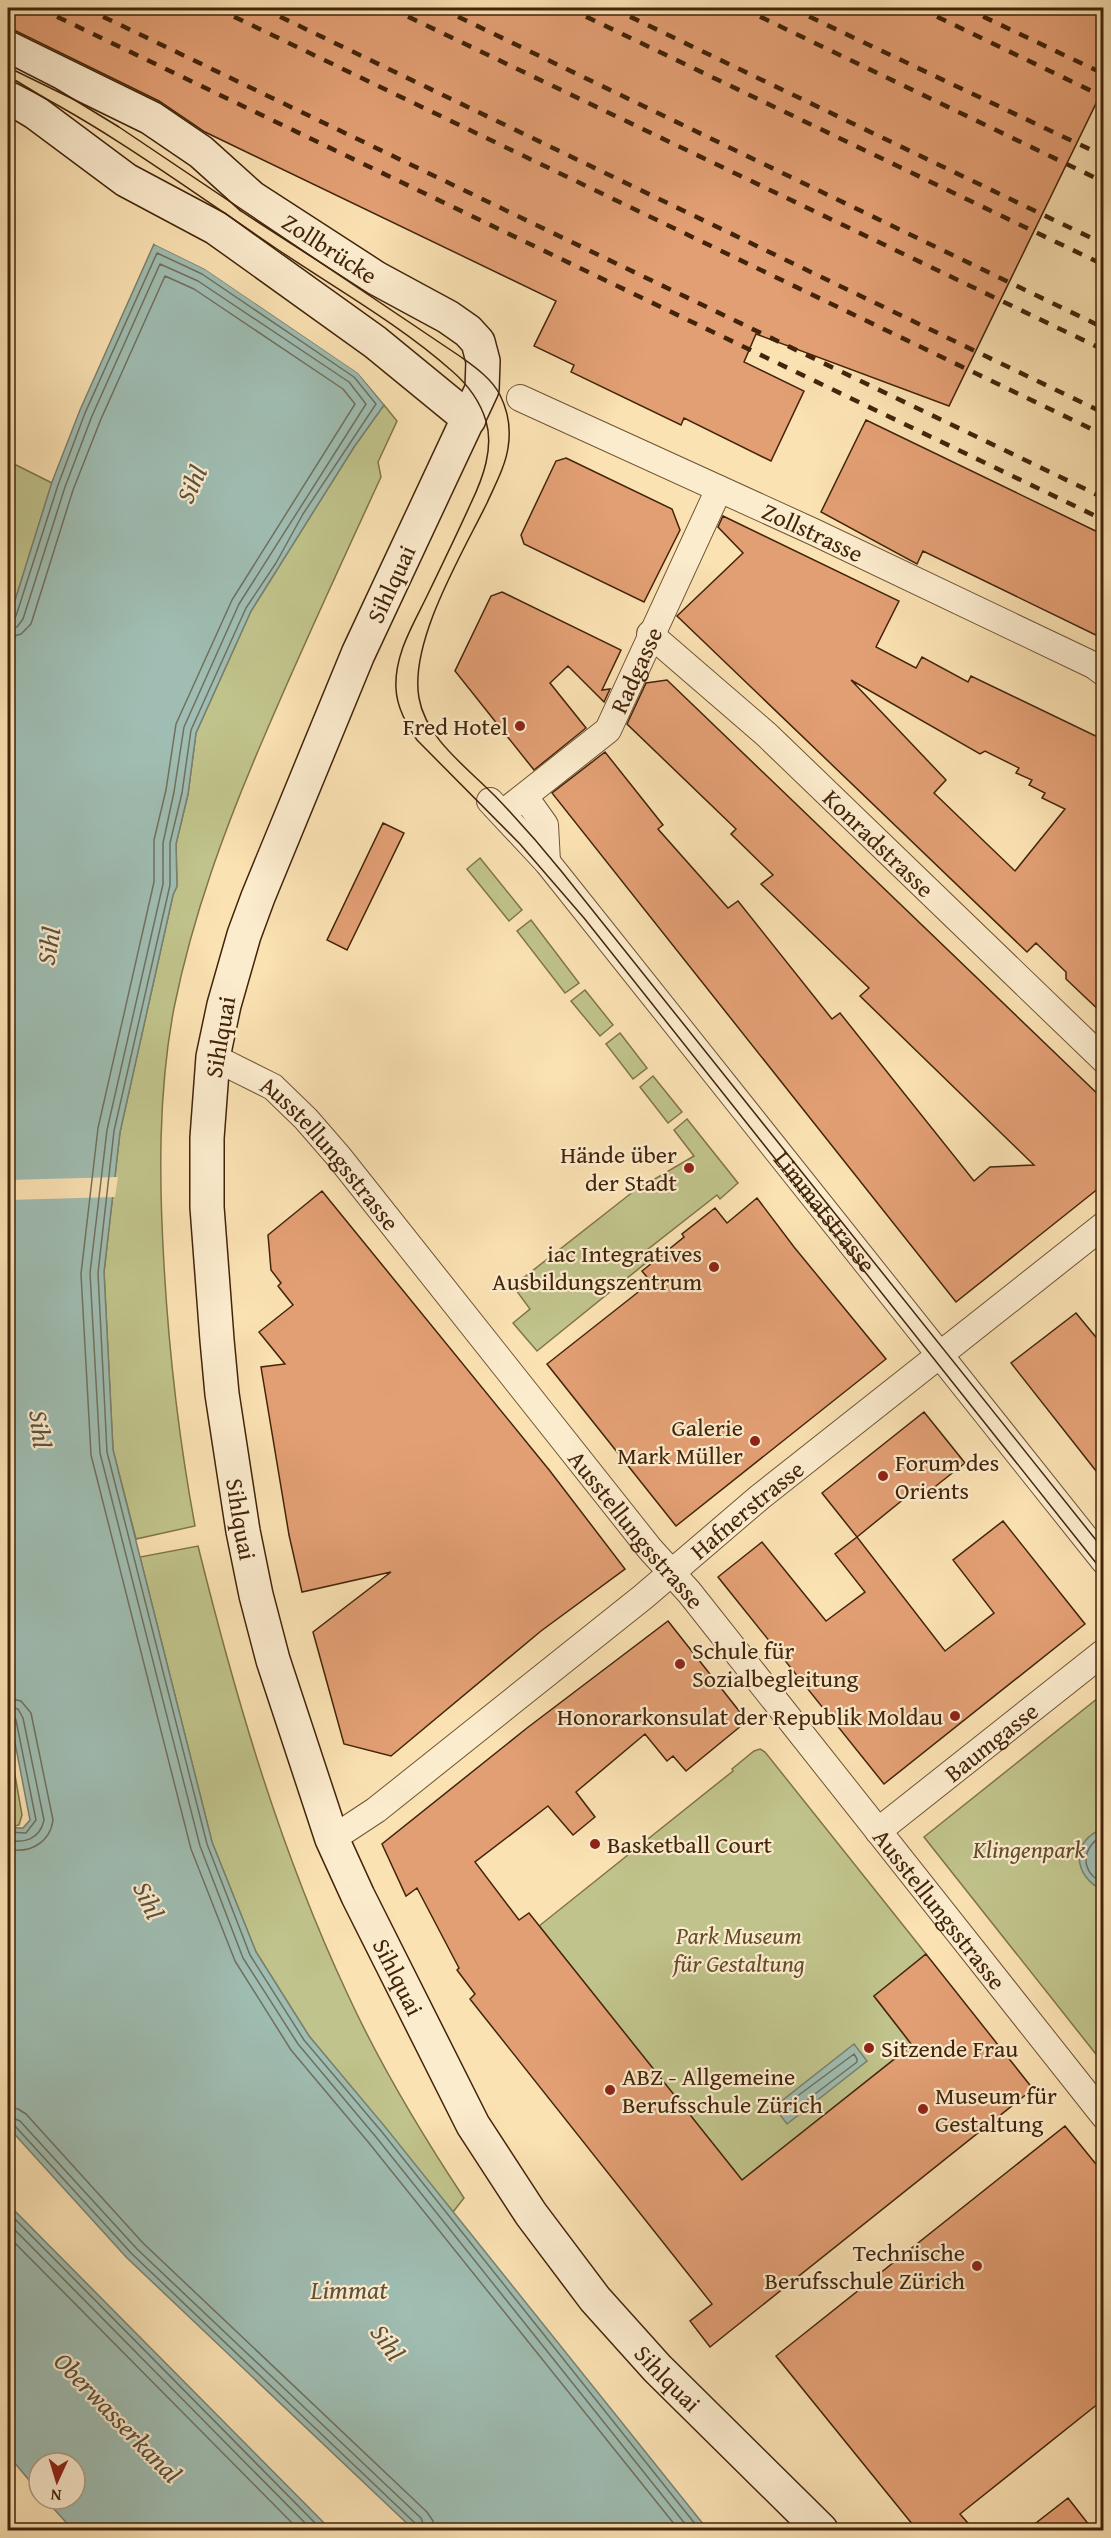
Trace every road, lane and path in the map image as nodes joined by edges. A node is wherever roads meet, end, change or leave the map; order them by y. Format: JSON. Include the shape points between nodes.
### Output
{"nodes":[{"id":1,"x":8,"y":48,"type":"edge"},
{"id":2,"x":8,"y":96,"type":"edge"},
{"id":3,"x":482,"y":389,"type":"joint"},
{"id":4,"x":520,"y":398,"type":"dead end"},
{"id":5,"x":469,"y":419,"type":"junction"},
{"id":6,"x":719,"y":489,"type":"junction"},
{"id":7,"x":650,"y":634,"type":"junction"},
{"id":8,"x":1104,"y":673,"type":"edge"},
{"id":9,"x":525,"y":797,"type":"junction"},
{"id":10,"x":496,"y":807,"type":"joint"},
{"id":11,"x":547,"y":862,"type":"junction"},
{"id":12,"x":213,"y":1057,"type":"junction"},
{"id":13,"x":1104,"y":1060,"type":"edge"},
{"id":14,"x":1104,"y":1225,"type":"edge"},
{"id":15,"x":939,"y":1353,"type":"junction"},
{"id":16,"x":1104,"y":1561,"type":"edge"},
{"id":17,"x":671,"y":1573,"type":"junction"},
{"id":18,"x":1104,"y":1652,"type":"edge"},
{"id":19,"x":878,"y":1831,"type":"junction"},
{"id":20,"x":332,"y":1839,"type":"junction"},
{"id":21,"x":1104,"y":2116,"type":"edge"},
{"id":22,"x":821,"y":2530,"type":"edge"}],
"edges":[{"from":1,"to":3,"type":"street","name":"Zollbrücke","via":[[150,118],[201,152],[251,197],[376,278],[468,331],[478,342],[483,361]]},
{"from":2,"to":5,"type":"street","name":"Zollbrücke","via":[[126,180],[216,228],[375,342]]},
{"from":3,"to":5,"type":"street","name":"Sihlquai"},
{"from":4,"to":6,"type":"street","name":"Zollstrasse"},
{"from":5,"to":12,"type":"street","name":"Sihlquai","via":[[358,654],[258,897],[224,1005]]},
{"from":6,"to":7,"type":"street","name":"Radgasse"},
{"from":6,"to":8,"type":"street","name":"Zollstrasse"},
{"from":7,"to":9,"type":"street","name":"Radgasse","via":[[608,730]]},
{"from":7,"to":13,"type":"street","name":"Konradstrasse","via":[[767,735]]},
{"from":9,"to":10,"type":"street","name":"Radgasse"},
{"from":9,"to":11,"type":"street","via":[[545,825]]},
{"from":10,"to":11,"type":"street","name":"Limmatstrasse"},
{"from":11,"to":15,"type":"street","name":"Limmatstrasse"},
{"from":12,"to":17,"type":"street","name":"Ausstellungsstrasse","via":[[273,1087],[312,1126]]},
{"from":12,"to":20,"type":"street","name":"Sihlquai","via":[[207,1207],[222,1394],[243,1531],[273,1660]]},
{"from":14,"to":15,"type":"street","name":"Hafnerstrasse"},
{"from":15,"to":16,"type":"street","name":"Limmatstrasse"},
{"from":15,"to":17,"type":"street","name":"Hafnerstrasse"},
{"from":17,"to":19,"type":"street","name":"Ausstellungsstrasse"},
{"from":17,"to":20,"type":"street","name":"Hafnerstrasse","via":[[376,1810]]},
{"from":18,"to":19,"type":"street","name":"Baumgasse"},
{"from":19,"to":21,"type":"street","name":"Ausstellungsstrasse"},
{"from":20,"to":22,"type":"street","name":"Sihlquai","via":[[473,2126],[531,2214],[595,2299],[657,2368]]}]}
